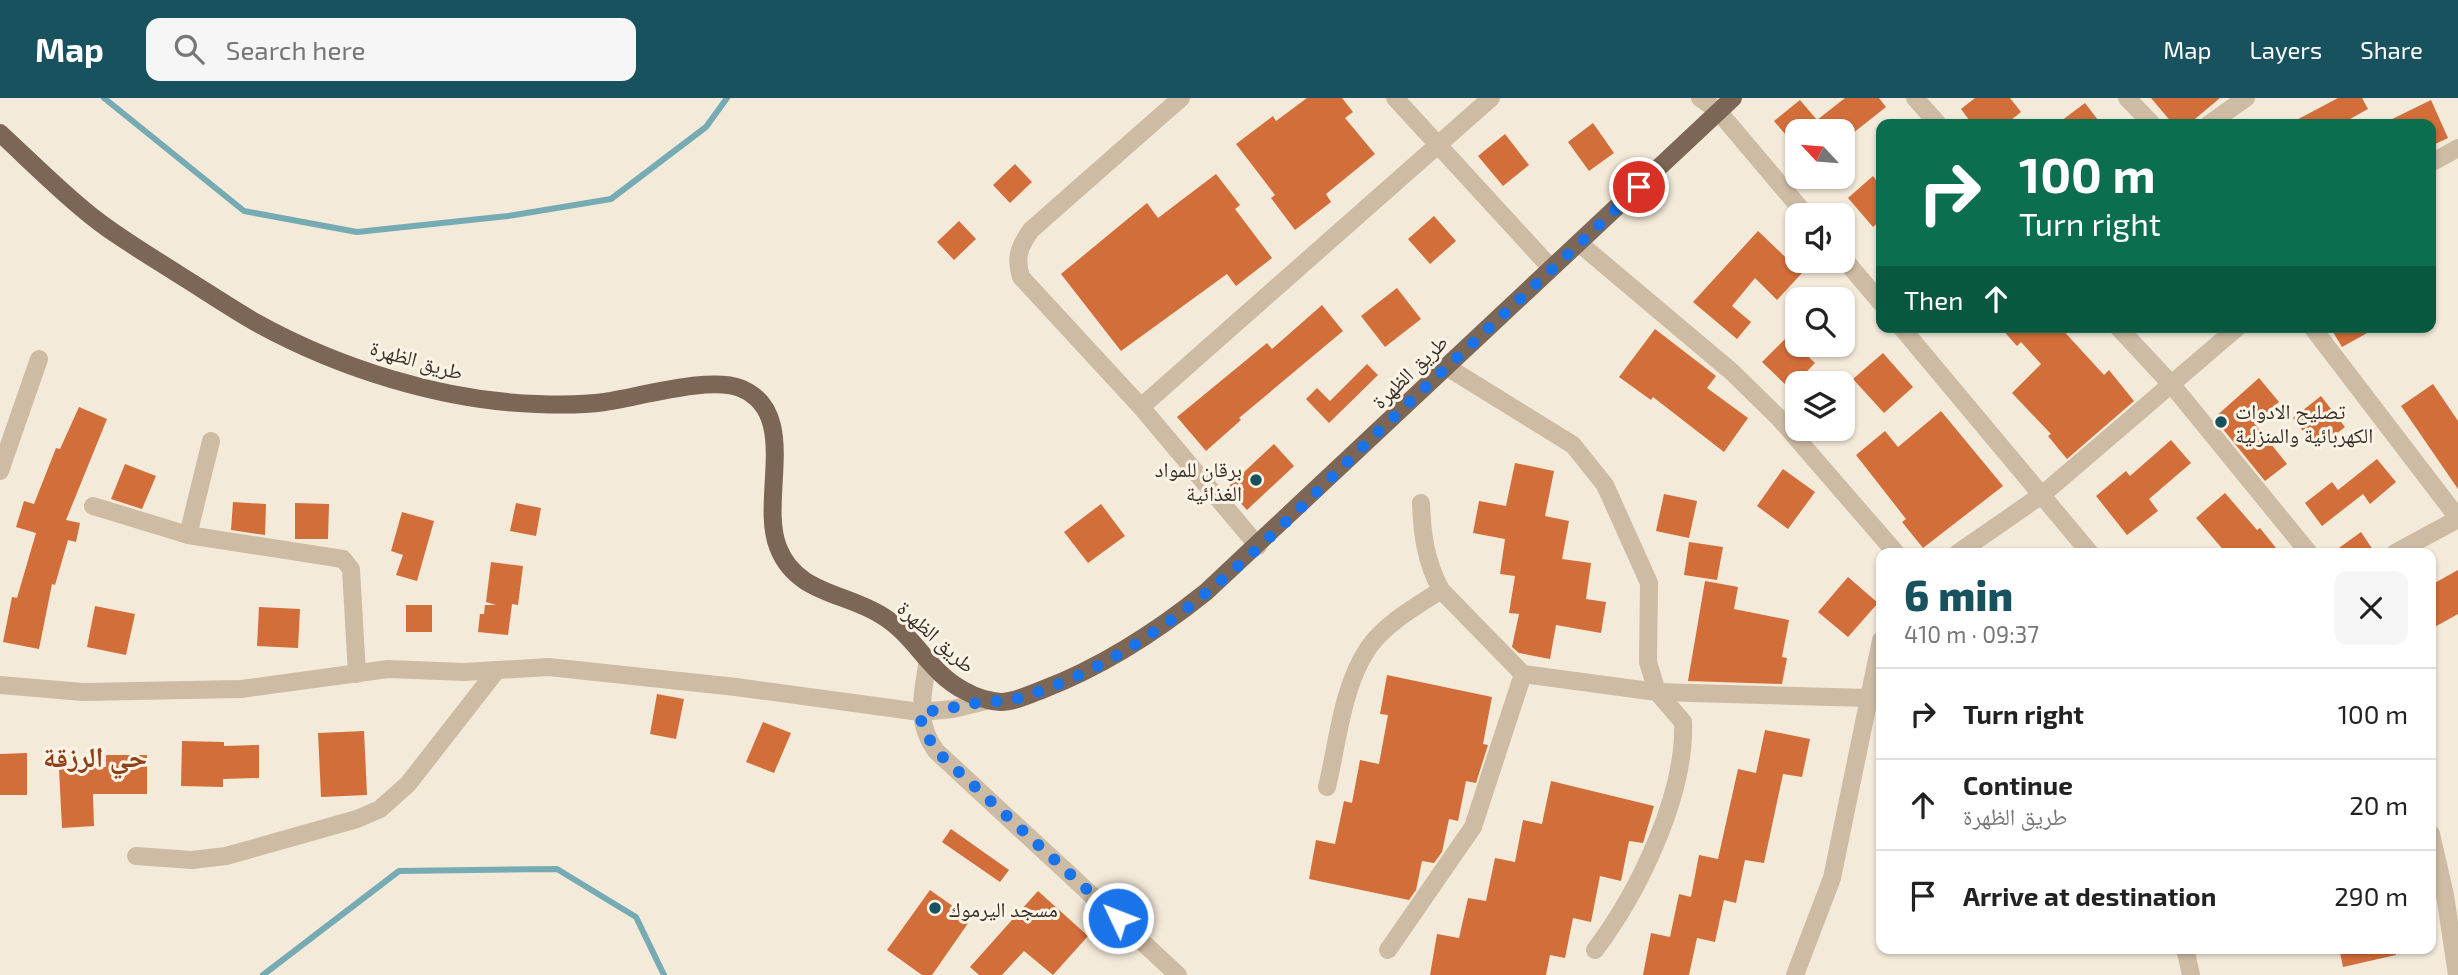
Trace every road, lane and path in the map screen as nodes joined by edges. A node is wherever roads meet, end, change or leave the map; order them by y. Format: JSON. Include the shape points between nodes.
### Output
{"nodes":[{"id":1,"x":1181,"y":98,"type":"edge"},
{"id":2,"x":1395,"y":98,"type":"edge"},
{"id":3,"x":1491,"y":98,"type":"edge"},
{"id":4,"x":1700,"y":98,"type":"edge"},
{"id":5,"x":1732,"y":98,"type":"edge"},
{"id":6,"x":1915,"y":98,"type":"edge"},
{"id":7,"x":2127,"y":98,"type":"edge"},
{"id":8,"x":2246,"y":98,"type":"edge"},
{"id":9,"x":1718,"y":111,"type":"junction"},
{"id":10,"x":1934,"y":119,"type":"edge"},
{"id":11,"x":2147,"y":119,"type":"edge"},
{"id":12,"x":2216,"y":119,"type":"edge"},
{"id":13,"x":0,"y":133,"type":"edge"},
{"id":14,"x":1435,"y":145,"type":"junction"},
{"id":15,"x":2458,"y":148,"type":"edge"},
{"id":16,"x":2436,"y":160,"type":"edge"},
{"id":17,"x":1797,"y":203,"type":"edge"},
{"id":18,"x":1580,"y":244,"type":"junction"},
{"id":19,"x":1550,"y":268,"type":"junction"},
{"id":20,"x":1855,"y":272,"type":"edge"},
{"id":21,"x":1876,"y":297,"type":"edge"},
{"id":22,"x":1906,"y":333,"type":"edge"},
{"id":23,"x":2124,"y":333,"type":"edge"},
{"id":24,"x":2231,"y":333,"type":"edge"},
{"id":25,"x":2317,"y":333,"type":"edge"},
{"id":26,"x":39,"y":359,"type":"dead end"},
{"id":27,"x":1447,"y":367,"type":"junction"},
{"id":28,"x":2172,"y":385,"type":"junction"},
{"id":29,"x":1141,"y":407,"type":"junction"},
{"id":30,"x":211,"y":441,"type":"dead end"},
{"id":31,"x":0,"y":471,"type":"edge"},
{"id":32,"x":2043,"y":494,"type":"junction"},
{"id":33,"x":1421,"y":503,"type":"dead end"},
{"id":34,"x":93,"y":506,"type":"dead end"},
{"id":35,"x":2458,"y":518,"type":"edge"},
{"id":36,"x":188,"y":536,"type":"junction"},
{"id":37,"x":1258,"y":546,"type":"junction"},
{"id":38,"x":1892,"y":548,"type":"edge"},
{"id":39,"x":1965,"y":548,"type":"edge"},
{"id":40,"x":2086,"y":548,"type":"edge"},
{"id":41,"x":2305,"y":548,"type":"edge"},
{"id":42,"x":2404,"y":548,"type":"edge"},
{"id":43,"x":1441,"y":590,"type":"junction"},
{"id":44,"x":928,"y":659,"type":"junction"},
{"id":45,"x":1876,"y":660,"type":"edge"},
{"id":46,"x":498,"y":670,"type":"junction"},
{"id":47,"x":357,"y":674,"type":"junction"},
{"id":48,"x":1523,"y":674,"type":"junction"},
{"id":49,"x":0,"y":685,"type":"edge"},
{"id":50,"x":1657,"y":692,"type":"junction"},
{"id":51,"x":1867,"y":698,"type":"junction"},
{"id":52,"x":990,"y":700,"type":"junction"},
{"id":53,"x":920,"y":712,"type":"junction"},
{"id":54,"x":1327,"y":787,"type":"dead end"},
{"id":55,"x":136,"y":856,"type":"dead end"},
{"id":56,"x":2436,"y":857,"type":"edge"},
{"id":57,"x":1388,"y":950,"type":"dead end"},
{"id":58,"x":1595,"y":950,"type":"dead end"},
{"id":59,"x":2186,"y":954,"type":"edge"},
{"id":60,"x":1178,"y":975,"type":"edge"},
{"id":61,"x":1796,"y":975,"type":"edge"},
{"id":62,"x":2191,"y":975,"type":"edge"},
{"id":63,"x":2457,"y":975,"type":"edge"}],
"edges":[{"from":1,"to":29,"type":"street","via":[[1031,230],[1016,262],[1021,277]]},
{"from":2,"to":14,"type":"street"},
{"from":3,"to":14,"type":"street"},
{"from":4,"to":9,"type":"street"},
{"from":5,"to":9,"type":"main road","name":"طريق الظهرة"},
{"from":6,"to":10,"type":"street"},
{"from":7,"to":11,"type":"street"},
{"from":8,"to":12,"type":"street"},
{"from":9,"to":17,"type":"street"},
{"from":9,"to":18,"type":"main road","name":"طريق الظهرة"},
{"from":13,"to":44,"type":"main road","name":"طريق الظهرة","via":[[85,212],[159,261],[257,323],[348,363],[433,391],[501,402],[598,403],[723,384],[752,394],[767,410],[774,430],[773,524],[785,561],[819,591],[886,618]]},
{"from":14,"to":19,"type":"street"},
{"from":14,"to":29,"type":"street"},
{"from":15,"to":16,"type":"street"},
{"from":18,"to":19,"type":"main road","name":"طريق الظهرة"},
{"from":18,"to":38,"type":"street","via":[[1770,409]]},
{"from":19,"to":27,"type":"main road","name":"طريق الظهرة"},
{"from":20,"to":21,"type":"street"},
{"from":22,"to":32,"type":"street"},
{"from":23,"to":28,"type":"street"},
{"from":24,"to":28,"type":"street"},
{"from":25,"to":35,"type":"street"},
{"from":26,"to":31,"type":"street"},
{"from":27,"to":37,"type":"main road","name":"طريق الظهرة"},
{"from":27,"to":50,"type":"street","via":[[1573,445],[1605,485],[1648,583],[1648,662]]},
{"from":28,"to":32,"type":"street"},
{"from":28,"to":41,"type":"street"},
{"from":29,"to":37,"type":"street"},
{"from":30,"to":36,"type":"street"},
{"from":32,"to":39,"type":"street"},
{"from":32,"to":40,"type":"street"},
{"from":33,"to":43,"type":"street","via":[[1423,540]]},
{"from":34,"to":36,"type":"street"},
{"from":35,"to":42,"type":"street"},
{"from":36,"to":47,"type":"street","via":[[343,559],[351,569]]},
{"from":37,"to":52,"type":"main road","name":"طريق الظهرة","via":[[1179,614],[1122,652],[1034,693],[1005,702]]},
{"from":43,"to":48,"type":"street"},
{"from":43,"to":54,"type":"street","via":[[1399,618],[1370,645],[1359,665]]},
{"from":44,"to":52,"type":"main road","name":"طريق الظهرة","via":[[949,682]]},
{"from":44,"to":53,"type":"street"},
{"from":45,"to":51,"type":"street"},
{"from":46,"to":47,"type":"street","via":[[388,669]]},
{"from":46,"to":53,"type":"street","via":[[549,667],[616,673]]},
{"from":46,"to":55,"type":"street","via":[[408,784],[380,809],[226,856],[192,860]]},
{"from":47,"to":49,"type":"street","via":[[241,689],[83,692]]},
{"from":48,"to":50,"type":"street"},
{"from":48,"to":57,"type":"street","via":[[1473,827]]},
{"from":50,"to":51,"type":"street"},
{"from":50,"to":58,"type":"street","via":[[1683,722],[1666,817],[1622,914]]},
{"from":51,"to":61,"type":"street","via":[[1832,878]]},
{"from":52,"to":53,"type":"street"},
{"from":53,"to":60,"type":"street","via":[[936,751]]},
{"from":56,"to":63,"type":"street"},
{"from":59,"to":62,"type":"street"}]}
